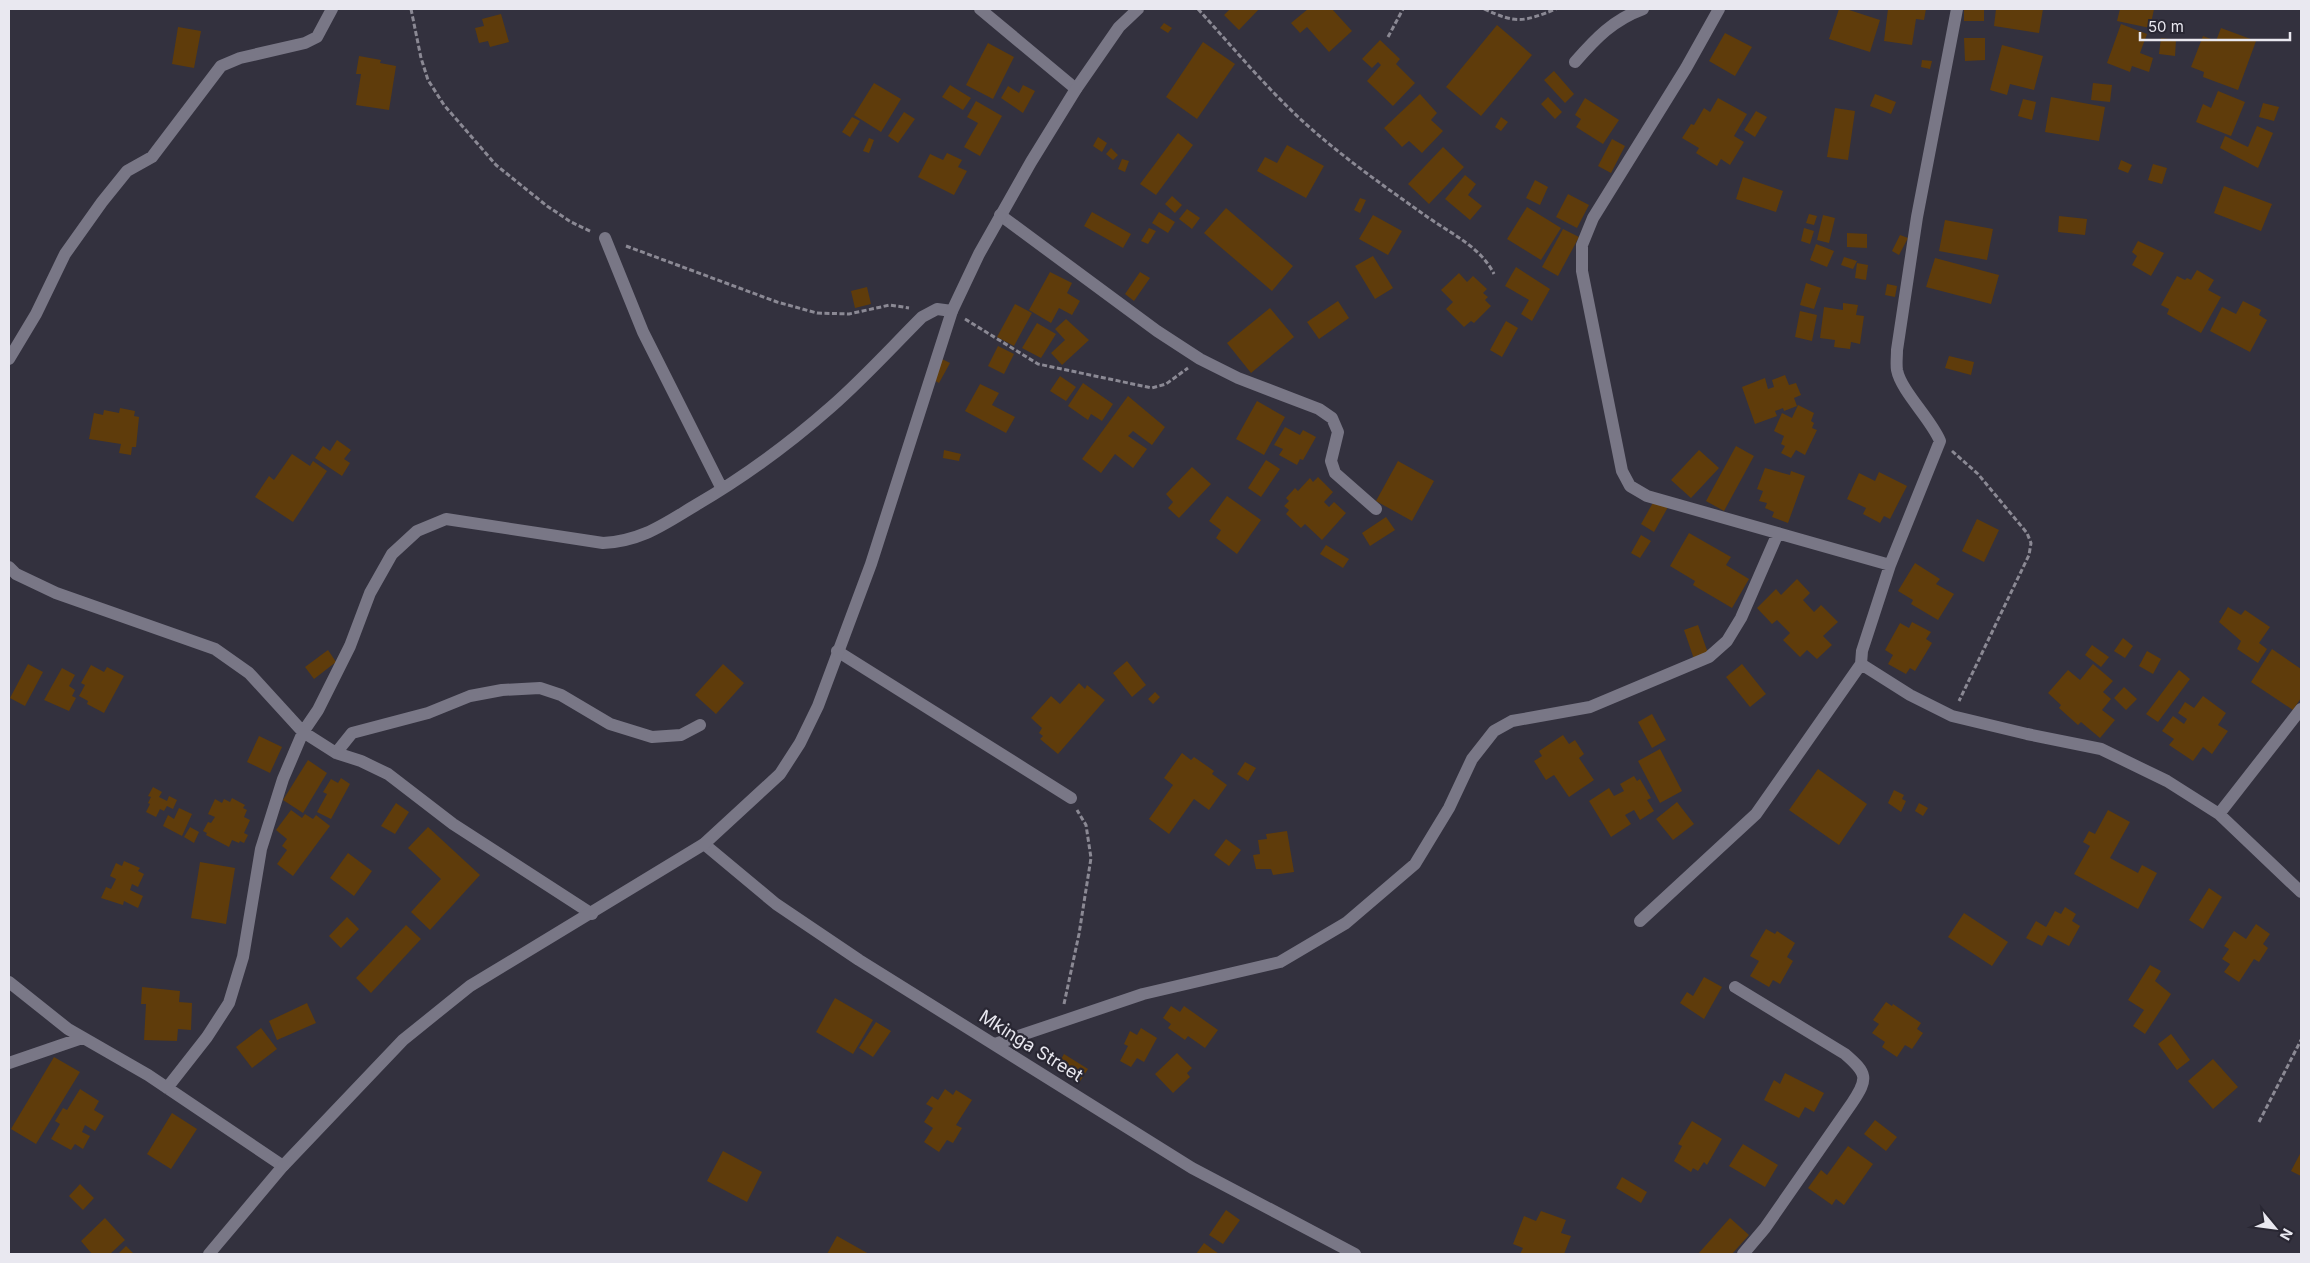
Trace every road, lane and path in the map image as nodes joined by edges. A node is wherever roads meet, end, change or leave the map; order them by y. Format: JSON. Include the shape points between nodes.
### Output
{"nodes":[{"id":1,"x":332,"y":9,"type":"edge"},
{"id":2,"x":411,"y":9,"type":"edge"},
{"id":3,"x":980,"y":9,"type":"edge"},
{"id":4,"x":1138,"y":9,"type":"edge"},
{"id":5,"x":1198,"y":9,"type":"edge"},
{"id":6,"x":1403,"y":9,"type":"edge"},
{"id":7,"x":1484,"y":9,"type":"edge"},
{"id":8,"x":1556,"y":9,"type":"edge"},
{"id":9,"x":1643,"y":9,"type":"edge"},
{"id":10,"x":1719,"y":9,"type":"edge"},
{"id":11,"x":1956,"y":9,"type":"edge"},
{"id":12,"x":1388,"y":37,"type":"dead end"},
{"id":13,"x":1575,"y":62,"type":"dead end"},
{"id":14,"x":1076,"y":89,"type":"junction"},
{"id":15,"x":1000,"y":215,"type":"junction"},
{"id":16,"x":605,"y":238,"type":"junction"},
{"id":17,"x":1494,"y":274,"type":"dead end"},
{"id":18,"x":952,"y":311,"type":"junction"},
{"id":19,"x":929,"y":312,"type":"junction"},
{"id":20,"x":1200,"y":359,"type":"junction"},
{"id":21,"x":9,"y":360,"type":"edge"},
{"id":22,"x":1940,"y":442,"type":"junction"},
{"id":23,"x":722,"y":489,"type":"junction"},
{"id":24,"x":1376,"y":509,"type":"dead end"},
{"id":25,"x":1778,"y":533,"type":"junction"},
{"id":26,"x":1890,"y":565,"type":"junction"},
{"id":27,"x":9,"y":566,"type":"edge"},
{"id":28,"x":837,"y":651,"type":"junction"},
{"id":29,"x":1861,"y":664,"type":"junction"},
{"id":30,"x":2301,"y":709,"type":"edge"},
{"id":31,"x":1952,"y":716,"type":"junction"},
{"id":32,"x":700,"y":725,"type":"dead end"},
{"id":33,"x":303,"y":732,"type":"junction"},
{"id":34,"x":336,"y":753,"type":"junction"},
{"id":35,"x":1071,"y":798,"type":"joint"},
{"id":36,"x":2219,"y":814,"type":"junction"},
{"id":37,"x":704,"y":844,"type":"junction"},
{"id":38,"x":2301,"y":892,"type":"edge"},
{"id":39,"x":592,"y":914,"type":"junction"},
{"id":40,"x":1640,"y":921,"type":"dead end"},
{"id":41,"x":9,"y":982,"type":"edge"},
{"id":42,"x":1735,"y":988,"type":"dead end"},
{"id":43,"x":1060,"y":1020,"type":"junction"},
{"id":44,"x":82,"y":1038,"type":"junction"},
{"id":45,"x":2301,"y":1040,"type":"edge"},
{"id":46,"x":995,"y":1044,"type":"junction"},
{"id":47,"x":9,"y":1063,"type":"edge"},
{"id":48,"x":167,"y":1088,"type":"junction"},
{"id":49,"x":2259,"y":1122,"type":"dead end"},
{"id":50,"x":283,"y":1166,"type":"junction"},
{"id":51,"x":209,"y":1254,"type":"edge"},
{"id":52,"x":1355,"y":1254,"type":"edge"},
{"id":53,"x":1743,"y":1254,"type":"edge"}],
"edges":[{"from":1,"to":21,"type":"street","via":[[317,37],[221,66],[152,157],[127,171],[102,202],[65,254]]},
{"from":2,"to":16,"type":"path","via":[[428,80],[444,106],[496,165],[547,206]]},
{"from":3,"to":14,"type":"street"},
{"from":4,"to":14,"type":"street","via":[[1118,27]]},
{"from":5,"to":17,"type":"path","via":[[1308,126],[1419,212],[1477,250],[1488,261]]},
{"from":6,"to":12,"type":"path"},
{"from":7,"to":8,"type":"path","via":[[1524,20]]},
{"from":9,"to":13,"type":"street","via":[[1609,26]]},
{"from":10,"to":25,"type":"street","via":[[1593,218],[1582,245],[1582,271],[1622,471],[1630,486],[1647,496]]},
{"from":11,"to":22,"type":"street","via":[[1897,350],[1897,372],[1935,429]]},
{"from":14,"to":15,"type":"street"},
{"from":15,"to":18,"type":"street"},
{"from":15,"to":20,"type":"street"},
{"from":16,"to":19,"type":"path","via":[[777,302],[818,313],[849,314],[890,305]]},
{"from":16,"to":23,"type":"street","via":[[643,332]]},
{"from":18,"to":19,"type":"street","via":[[937,309]]},
{"from":18,"to":20,"type":"path","via":[[1038,364],[1136,386],[1152,388],[1166,384]]},
{"from":18,"to":28,"type":"street","via":[[870,564]]},
{"from":19,"to":23,"type":"street","via":[[831,407],[784,447]]},
{"from":20,"to":24,"type":"street","via":[[1238,378],[1319,409],[1332,418],[1338,432],[1332,461],[1335,473]]},
{"from":22,"to":26,"type":"street"},
{"from":22,"to":31,"type":"path","via":[[1978,474],[2027,533],[2030,543],[2028,555]]},
{"from":23,"to":33,"type":"street","via":[[647,534],[624,542],[603,542],[446,519],[417,531],[392,554],[370,593],[350,646],[318,710]]},
{"from":25,"to":26,"type":"street"},
{"from":25,"to":43,"type":"street","via":[[1741,618],[1727,641],[1709,657],[1590,707],[1512,721],[1494,731],[1472,759],[1449,808],[1415,864],[1346,923],[1280,962],[1143,994]]},
{"from":26,"to":29,"type":"street","via":[[1862,651]]},
{"from":27,"to":33,"type":"street","via":[[16,574],[56,593],[215,649],[250,673]]},
{"from":28,"to":35,"type":"street"},
{"from":28,"to":37,"type":"street","via":[[818,706],[780,774]]},
{"from":29,"to":31,"type":"street","via":[[1910,695]]},
{"from":29,"to":40,"type":"street","via":[[1756,814]]},
{"from":30,"to":36,"type":"street"},
{"from":31,"to":36,"type":"street","via":[[2100,749],[2168,781]]},
{"from":32,"to":34,"type":"street","via":[[681,735],[652,738],[610,724],[561,695],[540,688],[502,690],[470,696],[428,713],[352,733]]},
{"from":33,"to":34,"type":"street"},
{"from":33,"to":48,"type":"street","via":[[283,779],[261,849],[243,957],[229,1003]]},
{"from":34,"to":39,"type":"street","via":[[388,774],[453,824]]},
{"from":35,"to":43,"type":"path","via":[[1086,826],[1091,858]]},
{"from":36,"to":38,"type":"street"},
{"from":37,"to":39,"type":"street"},
{"from":37,"to":46,"type":"street","name":"Mkinga Street","via":[[776,904],[818,933]]},
{"from":39,"to":50,"type":"street","via":[[470,986],[403,1040]]},
{"from":41,"to":44,"type":"street"},
{"from":42,"to":53,"type":"street","via":[[1845,1054],[1862,1068],[1864,1080],[1852,1103],[1765,1228]]},
{"from":43,"to":46,"type":"street"},
{"from":44,"to":47,"type":"street"},
{"from":44,"to":48,"type":"street"},
{"from":45,"to":49,"type":"path"},
{"from":46,"to":52,"type":"street","name":"Mkinga Street","via":[[1192,1168]]},
{"from":48,"to":50,"type":"street"},
{"from":50,"to":51,"type":"street"}]}
